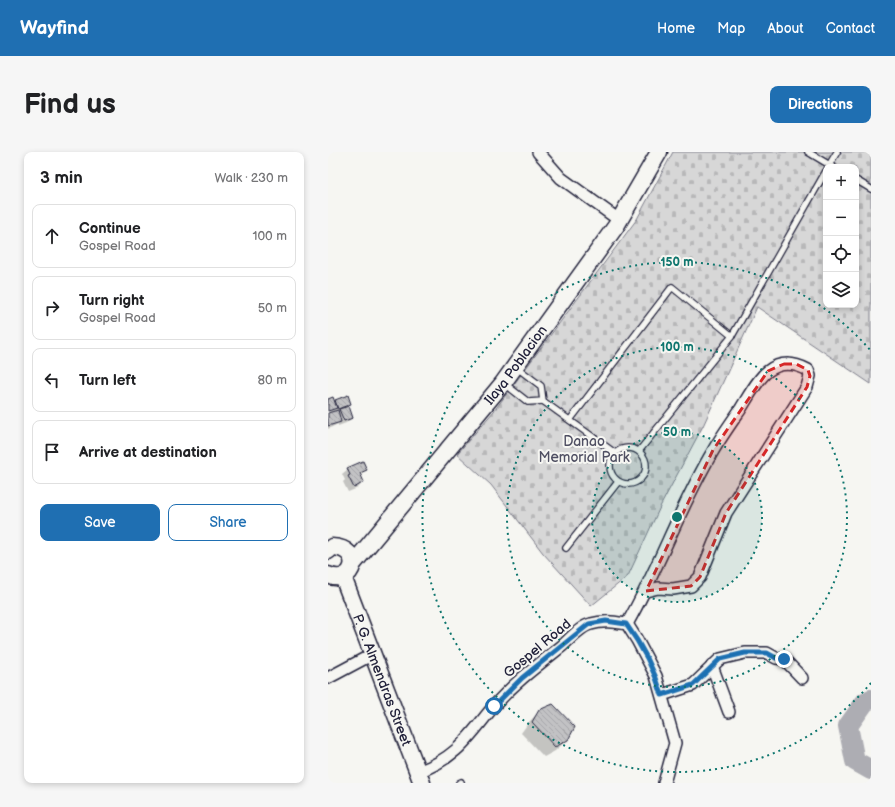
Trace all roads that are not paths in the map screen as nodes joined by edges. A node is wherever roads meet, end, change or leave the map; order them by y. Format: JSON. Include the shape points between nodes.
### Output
{"nodes":[{"id":1,"x":538,"y":152,"type":"edge"},
{"id":2,"x":659,"y":152,"type":"edge"},
{"id":3,"x":808,"y":152,"type":"edge"},
{"id":4,"x":837,"y":152,"type":"edge"},
{"id":5,"x":827,"y":164,"type":"edge"},
{"id":6,"x":831,"y":164,"type":"edge"},
{"id":7,"x":823,"y":176,"type":"edge"},
{"id":8,"x":859,"y":182,"type":"edge"},
{"id":9,"x":871,"y":189,"type":"edge"},
{"id":10,"x":620,"y":220,"type":"junction"},
{"id":11,"x":732,"y":336,"type":"junction"},
{"id":12,"x":515,"y":366,"type":"junction"},
{"id":13,"x":503,"y":382,"type":"junction"},
{"id":14,"x":543,"y":401,"type":"junction"},
{"id":15,"x":570,"y":420,"type":"junction"},
{"id":16,"x":639,"y":451,"type":"junction"},
{"id":17,"x":615,"y":453,"type":"junction"},
{"id":18,"x":618,"y":482,"type":"junction"},
{"id":19,"x":329,"y":545,"type":"edge"},
{"id":20,"x":566,"y":548,"type":"dead end"},
{"id":21,"x":353,"y":564,"type":"junction"},
{"id":22,"x":335,"y":576,"type":"edge"},
{"id":23,"x":646,"y":591,"type":"junction"},
{"id":24,"x":626,"y":624,"type":"junction"},
{"id":25,"x":373,"y":654,"type":"junction"},
{"id":26,"x":712,"y":666,"type":"junction"},
{"id":27,"x":328,"y":678,"type":"edge"},
{"id":28,"x":802,"y":678,"type":"dead end"},
{"id":29,"x":662,"y":695,"type":"junction"},
{"id":30,"x":729,"y":712,"type":"dead end"},
{"id":31,"x":420,"y":778,"type":"edge"},
{"id":32,"x":664,"y":783,"type":"edge"}],
"edges":[{"from":1,"to":10,"type":"street","via":[[561,178]]},
{"from":2,"to":10,"type":"street","name":"Ilaya Poblacion"},
{"from":3,"to":5,"type":"lane"},
{"from":4,"to":6,"type":"lane"},
{"from":7,"to":11,"type":"lane"},
{"from":8,"to":9,"type":"lane"},
{"from":10,"to":12,"type":"street","name":"Ilaya Poblacion"},
{"from":11,"to":15,"type":"lane","via":[[672,287]]},
{"from":11,"to":16,"type":"lane"},
{"from":12,"to":13,"type":"street","name":"Ilaya Poblacion"},
{"from":12,"to":14,"type":"lane","via":[[541,386]]},
{"from":13,"to":14,"type":"lane","via":[[528,402]]},
{"from":13,"to":21,"type":"street","name":"Ilaya Poblacion"},
{"from":14,"to":15,"type":"lane"},
{"from":15,"to":17,"type":"lane"},
{"from":16,"to":17,"type":"lane","via":[[627,448]]},
{"from":16,"to":18,"type":"lane","via":[[646,463],[642,478],[631,484]]},
{"from":17,"to":18,"type":"lane","via":[[611,458],[609,470]]},
{"from":18,"to":20,"type":"lane"},
{"from":19,"to":21,"type":"street","via":[[342,548],[350,554]]},
{"from":21,"to":22,"type":"street","name":"Ilaya Poblacion","via":[[350,572]]},
{"from":22,"to":25,"type":"street","name":"P. G. Almendras Street"},
{"from":23,"to":23,"type":"street","via":[[687,500],[713,450],[752,392],[768,371],[784,364],[796,364],[808,370],[810,376],[806,387],[726,513],[700,577],[691,586]]},
{"from":23,"to":24,"type":"street"},
{"from":24,"to":29,"type":"street","via":[[656,676]]},
{"from":24,"to":31,"type":"street","name":"Gospel Road","via":[[606,621],[589,624],[522,678],[454,753]]},
{"from":25,"to":27,"type":"street"},
{"from":25,"to":31,"type":"street","name":"P. G. Almendras Street"},
{"from":26,"to":28,"type":"street","via":[[720,659],[745,653],[767,653],[784,659]]},
{"from":26,"to":29,"type":"street","via":[[693,685]]},
{"from":26,"to":30,"type":"street"},
{"from":29,"to":32,"type":"street","via":[[675,744]]}]}
